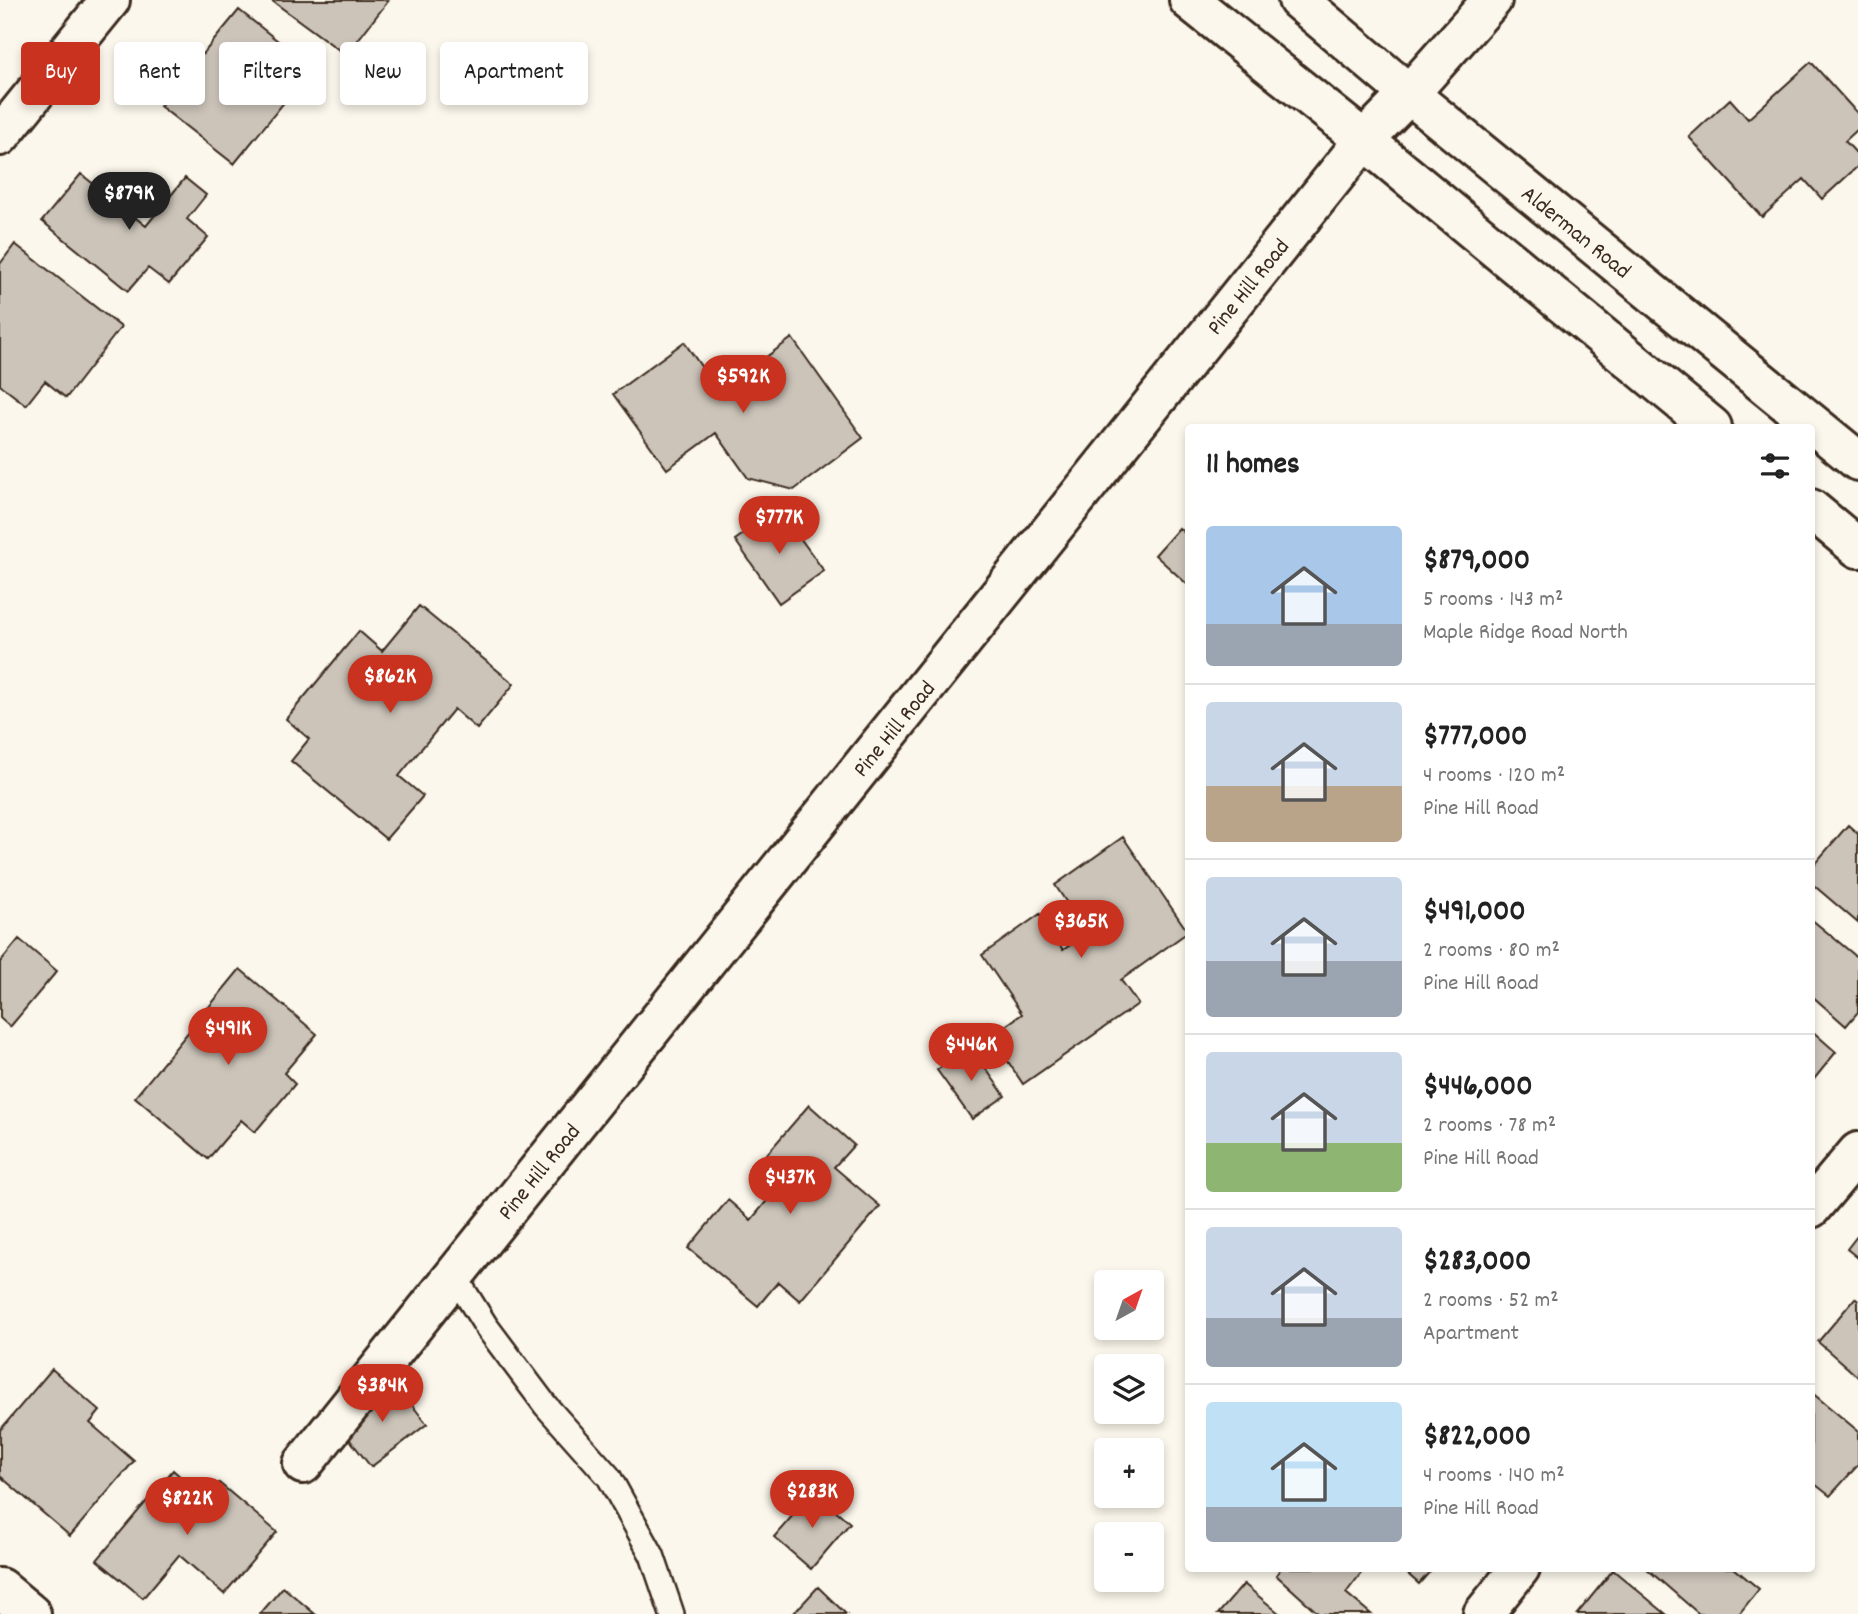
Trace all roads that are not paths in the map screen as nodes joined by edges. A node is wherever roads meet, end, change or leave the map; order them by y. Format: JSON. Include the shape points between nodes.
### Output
{"nodes":[{"id":1,"x":110,"y":0,"type":"edge"},
{"id":2,"x":1189,"y":0,"type":"edge"},
{"id":3,"x":1298,"y":0,"type":"edge"},
{"id":4,"x":1492,"y":0,"type":"edge"},
{"id":5,"x":1409,"y":94,"type":"junction"},
{"id":6,"x":0,"y":136,"type":"edge"},
{"id":7,"x":1364,"y":140,"type":"junction"},
{"id":8,"x":1708,"y":424,"type":"edge"},
{"id":9,"x":1813,"y":424,"type":"edge"},
{"id":10,"x":1815,"y":426,"type":"edge"},
{"id":11,"x":1858,"y":461,"type":"edge"},
{"id":12,"x":1815,"y":512,"type":"edge"},
{"id":13,"x":1858,"y":548,"type":"edge"},
{"id":14,"x":1858,"y":1152,"type":"edge"},
{"id":15,"x":1815,"y":1203,"type":"edge"},
{"id":16,"x":454,"y":1275,"type":"junction"},
{"id":17,"x":303,"y":1464,"type":"dead end"},
{"id":18,"x":1517,"y":1572,"type":"edge"},
{"id":19,"x":0,"y":1588,"type":"edge"},
{"id":20,"x":31,"y":1614,"type":"edge"},
{"id":21,"x":672,"y":1614,"type":"edge"},
{"id":22,"x":1483,"y":1614,"type":"edge"}],
"edges":[{"from":1,"to":6,"type":"street"},
{"from":2,"to":7,"type":"street"},
{"from":3,"to":5,"type":"street","name":"Alderman Road"},
{"from":4,"to":5,"type":"street","name":"Pine Hill Road"},
{"from":5,"to":7,"type":"street","name":"Pine Hill Road"},
{"from":5,"to":9,"type":"street","name":"Alderman Road"},
{"from":7,"to":8,"type":"street"},
{"from":7,"to":16,"type":"street","name":"Pine Hill Road"},
{"from":10,"to":11,"type":"street","name":"Alderman Road"},
{"from":12,"to":13,"type":"street"},
{"from":14,"to":15,"type":"street"},
{"from":16,"to":17,"type":"street","name":"Pine Hill Road"},
{"from":16,"to":21,"type":"lane","via":[[545,1406],[609,1477],[652,1555]]},
{"from":18,"to":22,"type":"street"},
{"from":19,"to":20,"type":"street"}]}
